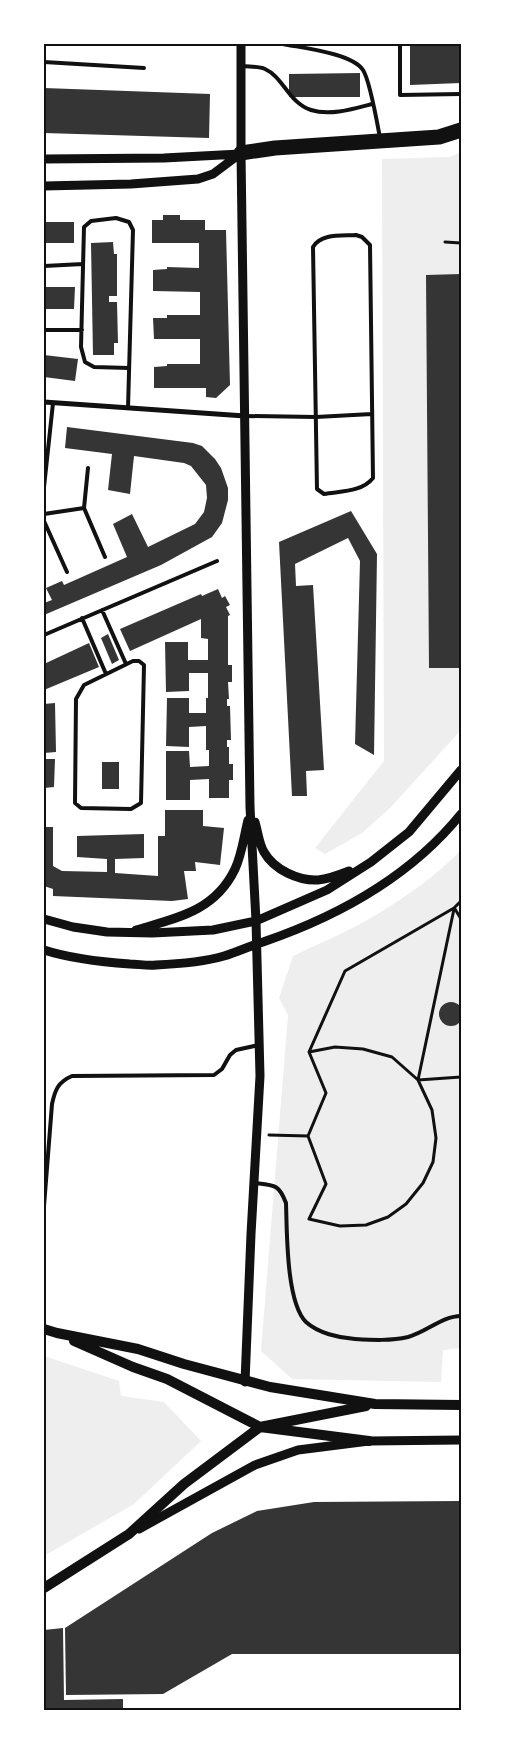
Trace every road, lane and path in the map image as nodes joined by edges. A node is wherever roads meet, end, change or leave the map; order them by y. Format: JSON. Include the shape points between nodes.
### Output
{"nodes":[{"id":1,"x":241,"y":44,"type":"edge"},
{"id":2,"x":283,"y":44,"type":"edge"},
{"id":3,"x":400,"y":44,"type":"edge"},
{"id":4,"x":44,"y":62,"type":"edge"},
{"id":5,"x":241,"y":66,"type":"junction"},
{"id":6,"x":144,"y":68,"type":"dead end"},
{"id":7,"x":461,"y":94,"type":"edge"},
{"id":8,"x":372,"y":104,"type":"junction"},
{"id":9,"x":461,"y":130,"type":"edge"},
{"id":10,"x":381,"y":140,"type":"junction"},
{"id":11,"x":240,"y":154,"type":"junction"},
{"id":12,"x":44,"y":159,"type":"edge"},
{"id":13,"x":44,"y":186,"type":"edge"},
{"id":14,"x":445,"y":242,"type":"dead end"},
{"id":15,"x":461,"y":243,"type":"edge"},
{"id":16,"x":83,"y":264,"type":"junction"},
{"id":17,"x":44,"y":266,"type":"edge"},
{"id":18,"x":44,"y":330,"type":"edge"},
{"id":19,"x":82,"y":330,"type":"junction"},
{"id":20,"x":129,"y":368,"type":"junction"},
{"id":21,"x":44,"y":402,"type":"edge"},
{"id":22,"x":53,"y":403,"type":"junction"},
{"id":23,"x":128,"y":408,"type":"junction"},
{"id":24,"x":372,"y":414,"type":"junction"},
{"id":25,"x":246,"y":416,"type":"junction"},
{"id":26,"x":316,"y":417,"type":"junction"},
{"id":27,"x":88,"y":468,"type":"dead end"},
{"id":28,"x":44,"y":488,"type":"edge"},
{"id":29,"x":84,"y":508,"type":"junction"},
{"id":30,"x":44,"y":514,"type":"edge"},
{"id":31,"x":44,"y":521,"type":"edge"},
{"id":32,"x":105,"y":558,"type":"dead end"},
{"id":33,"x":217,"y":561,"type":"dead end"},
{"id":34,"x":67,"y":572,"type":"dead end"},
{"id":35,"x":102,"y":610,"type":"junction"},
{"id":36,"x":82,"y":618,"type":"junction"},
{"id":37,"x":44,"y":634,"type":"edge"},
{"id":38,"x":126,"y":664,"type":"junction"},
{"id":39,"x":106,"y":674,"type":"junction"},
{"id":40,"x":461,"y":770,"type":"edge"},
{"id":41,"x":250,"y":808,"type":"junction"},
{"id":42,"x":461,"y":814,"type":"edge"},
{"id":43,"x":371,"y":862,"type":"junction"},
{"id":44,"x":461,"y":901,"type":"edge"},
{"id":45,"x":454,"y":908,"type":"junction"},
{"id":46,"x":44,"y":919,"type":"edge"},
{"id":47,"x":461,"y":919,"type":"edge"},
{"id":48,"x":256,"y":921,"type":"junction"},
{"id":49,"x":126,"y":932,"type":"junction"},
{"id":50,"x":256,"y":944,"type":"junction"},
{"id":51,"x":44,"y":950,"type":"edge"},
{"id":52,"x":259,"y":1045,"type":"junction"},
{"id":53,"x":309,"y":1052,"type":"junction"},
{"id":54,"x":461,"y":1077,"type":"edge"},
{"id":55,"x":418,"y":1080,"type":"junction"},
{"id":56,"x":269,"y":1135,"type":"dead end"},
{"id":57,"x":308,"y":1136,"type":"junction"},
{"id":58,"x":254,"y":1183,"type":"junction"},
{"id":59,"x":44,"y":1206,"type":"edge"},
{"id":60,"x":461,"y":1316,"type":"edge"},
{"id":61,"x":44,"y":1329,"type":"edge"},
{"id":62,"x":57,"y":1333,"type":"junction"},
{"id":63,"x":245,"y":1382,"type":"junction"},
{"id":64,"x":375,"y":1404,"type":"junction"},
{"id":65,"x":461,"y":1404,"type":"edge"},
{"id":66,"x":260,"y":1427,"type":"junction"},
{"id":67,"x":461,"y":1440,"type":"edge"},
{"id":68,"x":368,"y":1441,"type":"junction"},
{"id":69,"x":129,"y":1534,"type":"junction"},
{"id":70,"x":44,"y":1588,"type":"edge"}],
"edges":[{"from":1,"to":5,"type":"street"},
{"from":2,"to":8,"type":"lane","via":[[341,56],[359,66],[365,75]]},
{"from":3,"to":7,"type":"lane","via":[[400,95]]},
{"from":4,"to":6,"type":"lane"},
{"from":5,"to":8,"type":"lane","via":[[268,71],[297,102],[310,110],[340,111]]},
{"from":5,"to":11,"type":"street"},
{"from":8,"to":10,"type":"lane"},
{"from":9,"to":10,"type":"highway","via":[[439,137]]},
{"from":10,"to":11,"type":"highway","via":[[275,148]]},
{"from":11,"to":12,"type":"street"},
{"from":11,"to":13,"type":"street","via":[[213,174],[198,179]]},
{"from":11,"to":25,"type":"street"},
{"from":14,"to":15,"type":"path"},
{"from":16,"to":17,"type":"lane"},
{"from":16,"to":19,"type":"lane"},
{"from":16,"to":20,"type":"lane","via":[[84,227],[91,221],[116,218],[129,222],[133,230]]},
{"from":18,"to":19,"type":"lane"},
{"from":19,"to":20,"type":"lane","via":[[85,362],[94,367]]},
{"from":20,"to":23,"type":"lane"},
{"from":21,"to":22,"type":"street"},
{"from":22,"to":23,"type":"street"},
{"from":22,"to":28,"type":"lane"},
{"from":23,"to":25,"type":"street"},
{"from":24,"to":26,"type":"lane"},
{"from":24,"to":26,"type":"lane","via":[[373,478],[357,489],[324,494],[317,489]]},
{"from":24,"to":26,"type":"lane","via":[[370,245],[356,234],[324,238],[313,247]]},
{"from":25,"to":26,"type":"lane"},
{"from":25,"to":41,"type":"street"},
{"from":27,"to":29,"type":"lane"},
{"from":29,"to":30,"type":"lane"},
{"from":29,"to":32,"type":"lane"},
{"from":31,"to":34,"type":"lane"},
{"from":33,"to":35,"type":"lane"},
{"from":35,"to":36,"type":"lane"},
{"from":35,"to":38,"type":"lane"},
{"from":36,"to":37,"type":"lane"},
{"from":36,"to":39,"type":"lane"},
{"from":38,"to":39,"type":"lane"},
{"from":38,"to":39,"type":"lane","via":[[133,661],[144,665],[142,792],[141,803],[131,809],[86,809],[75,803],[76,699],[84,685]]},
{"from":40,"to":43,"type":"street","via":[[409,832]]},
{"from":41,"to":43,"type":"street","via":[[264,852],[273,864],[286,872],[316,880],[333,878]]},
{"from":41,"to":48,"type":"street"},
{"from":41,"to":49,"type":"street","via":[[235,868],[223,889],[208,903],[180,918]]},
{"from":42,"to":50,"type":"street","via":[[428,850],[376,890],[295,931]]},
{"from":43,"to":48,"type":"street","via":[[327,890]]},
{"from":44,"to":45,"type":"path"},
{"from":45,"to":47,"type":"path"},
{"from":45,"to":53,"type":"path","via":[[345,971]]},
{"from":45,"to":55,"type":"path"},
{"from":46,"to":49,"type":"street","via":[[73,927]]},
{"from":48,"to":49,"type":"street","via":[[213,930]]},
{"from":48,"to":50,"type":"street"},
{"from":50,"to":51,"type":"street","via":[[223,956],[154,965],[100,962]]},
{"from":50,"to":52,"type":"street"},
{"from":52,"to":58,"type":"street"},
{"from":52,"to":59,"type":"lane","via":[[236,1050],[214,1075],[72,1076],[63,1080],[56,1089],[52,1104]]},
{"from":53,"to":55,"type":"path","via":[[335,1047],[363,1049],[392,1058]]},
{"from":53,"to":57,"type":"path","via":[[326,1092]]},
{"from":54,"to":55,"type":"path"},
{"from":55,"to":57,"type":"path","via":[[432,1110],[436,1138],[433,1162],[423,1183],[406,1204],[388,1218],[366,1225],[340,1226],[309,1219],[326,1184]]},
{"from":56,"to":57,"type":"path"},
{"from":58,"to":60,"type":"lane","via":[[277,1187],[282,1192],[286,1203],[290,1276],[297,1308],[306,1321],[320,1331],[347,1338],[383,1340],[410,1336]]},
{"from":58,"to":63,"type":"street"},
{"from":61,"to":62,"type":"main road"},
{"from":62,"to":63,"type":"main road","via":[[138,1349]]},
{"from":62,"to":66,"type":"main road","via":[[167,1379]]},
{"from":63,"to":64,"type":"main road"},
{"from":64,"to":65,"type":"main road"},
{"from":64,"to":66,"type":"main road"},
{"from":66,"to":68,"type":"main road"},
{"from":66,"to":69,"type":"main road","via":[[184,1484]]},
{"from":67,"to":68,"type":"street"},
{"from":68,"to":69,"type":"street","via":[[298,1450],[267,1460]]},
{"from":69,"to":70,"type":"main road"}]}
